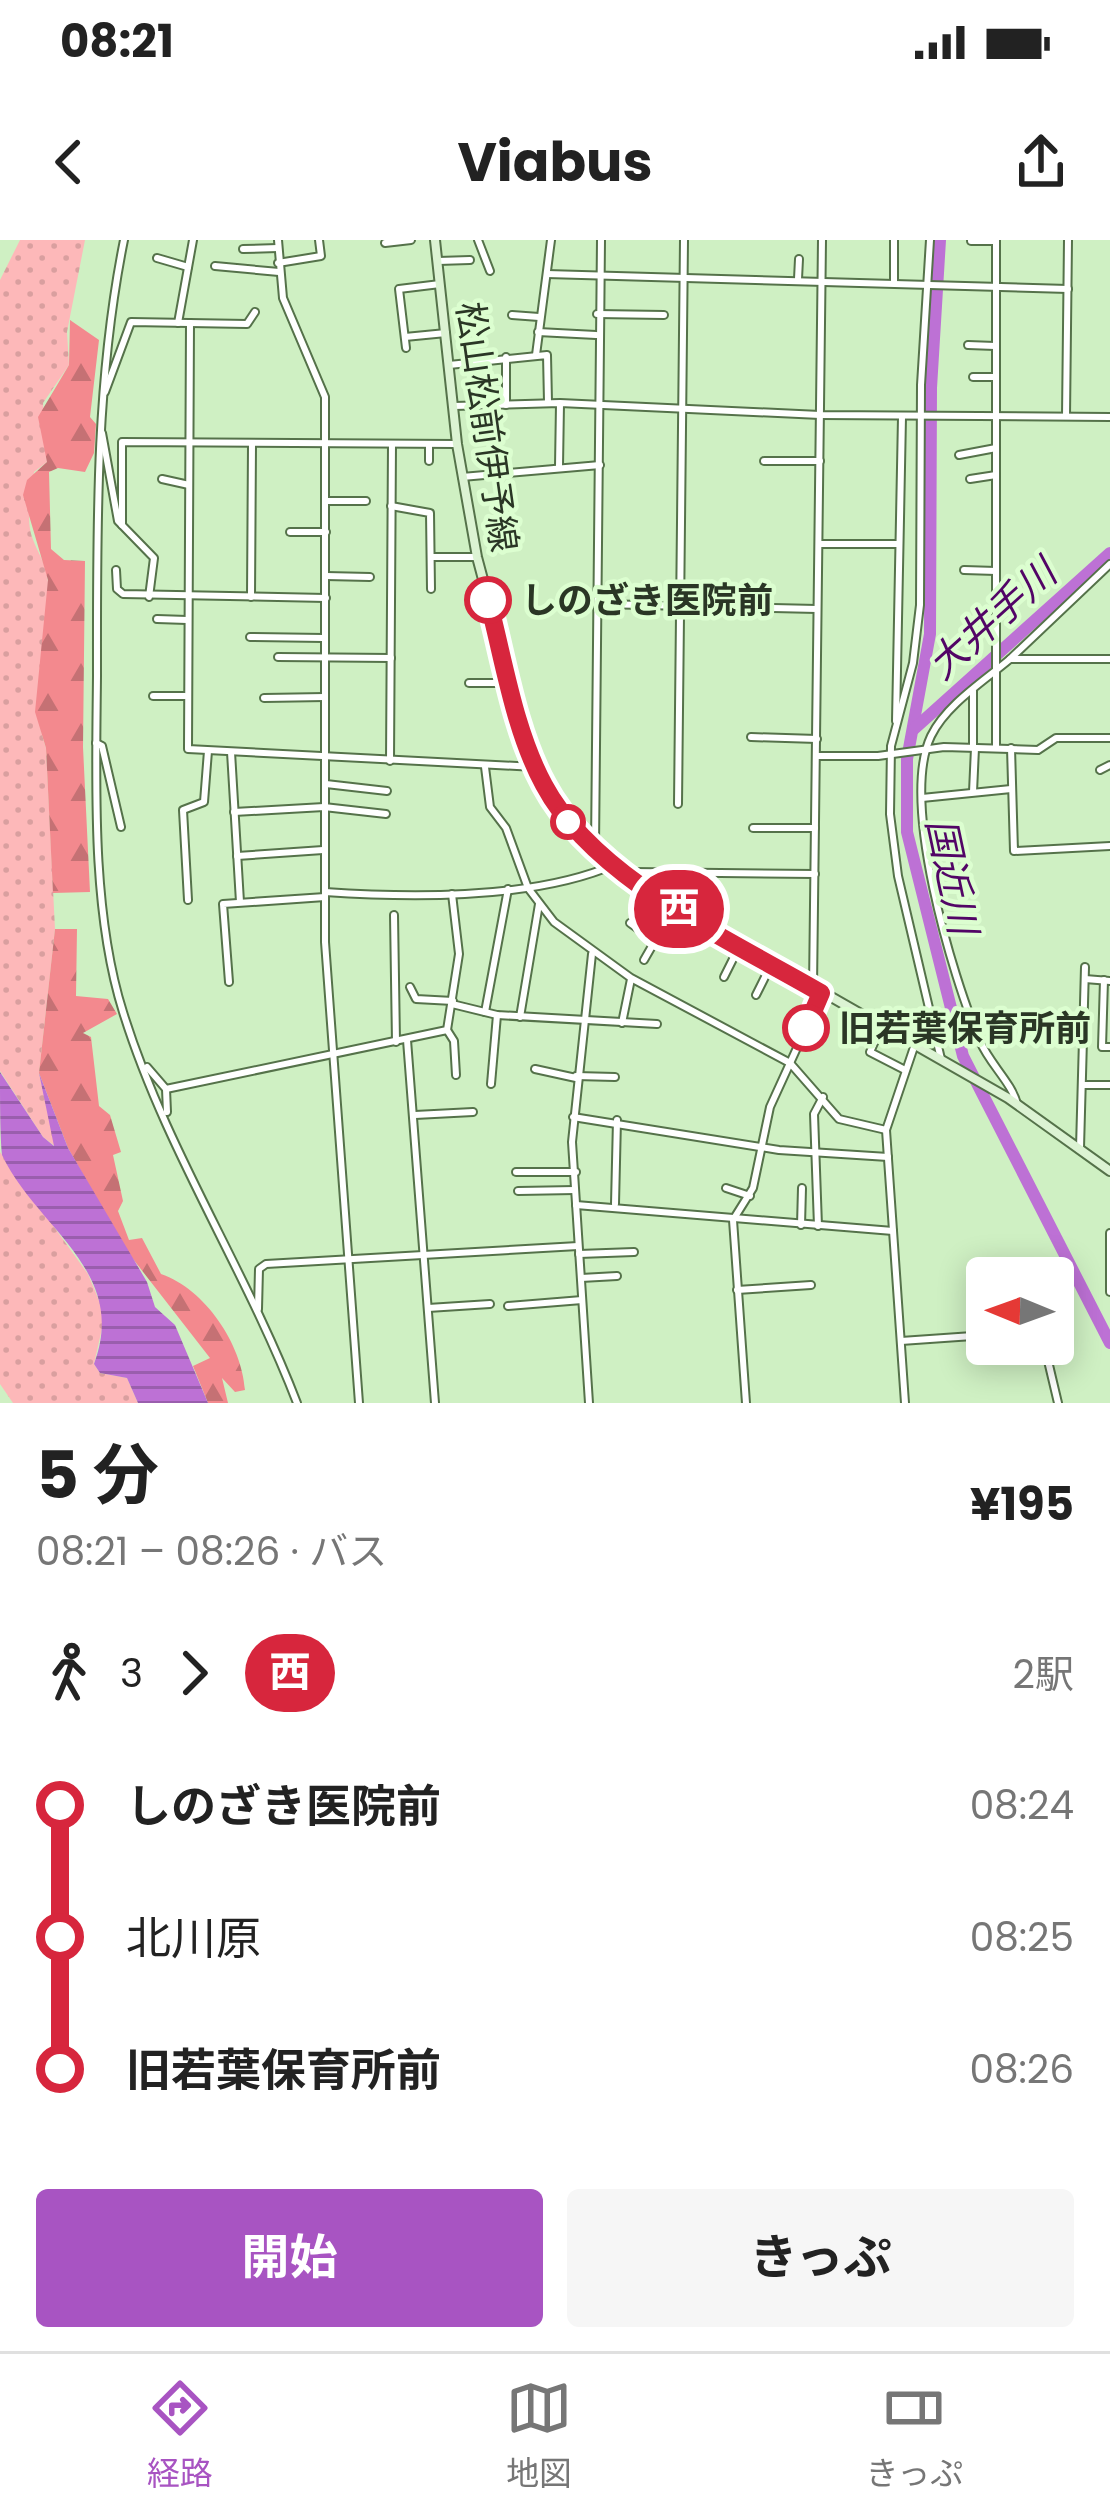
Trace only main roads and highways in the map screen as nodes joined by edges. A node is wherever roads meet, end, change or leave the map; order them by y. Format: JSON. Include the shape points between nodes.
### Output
{"nodes":[{"id":1,"x":435,"y":240,"type":"edge"},
{"id":2,"x":1110,"y":1172,"type":"edge"}],
"edges":[{"from":1,"to":2,"type":"main road","name":"松山松前伊予線","via":[[477,557],[535,767],[563,815],[675,906],[1012,1101]]}]}
